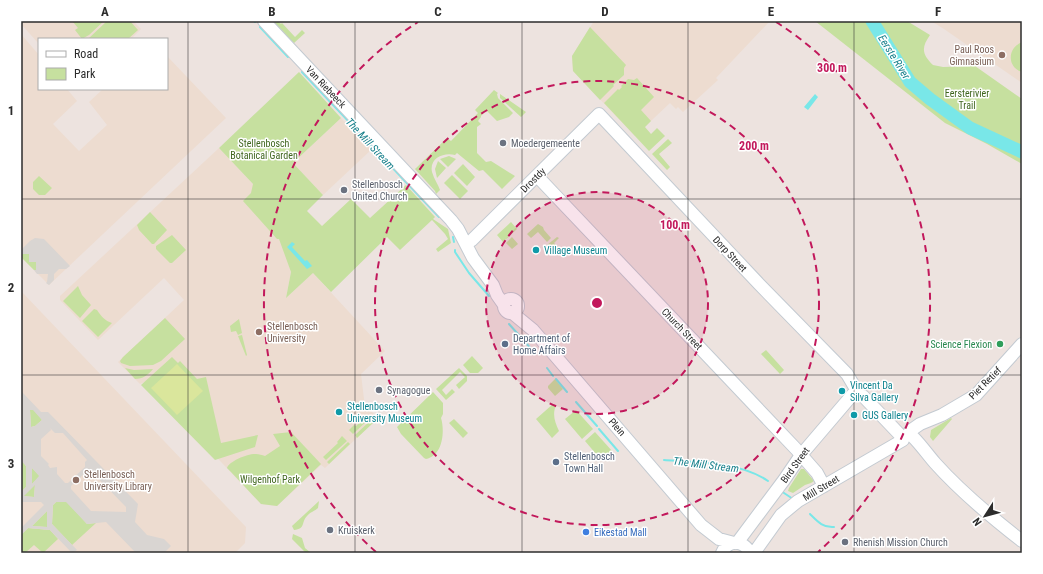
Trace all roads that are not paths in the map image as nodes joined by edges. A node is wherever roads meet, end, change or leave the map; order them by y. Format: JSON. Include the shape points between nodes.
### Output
{"nodes":[{"id":1,"x":264,"y":21,"type":"edge"},
{"id":2,"x":599,"y":114,"type":"joint"},
{"id":3,"x":537,"y":176,"type":"junction"},
{"id":4,"x":466,"y":244,"type":"junction"},
{"id":5,"x":1022,"y":344,"type":"edge"},
{"id":6,"x":861,"y":392,"type":"junction"},
{"id":7,"x":908,"y":436,"type":"junction"},
{"id":8,"x":801,"y":455,"type":"junction"},
{"id":9,"x":824,"y":486,"type":"junction"},
{"id":10,"x":701,"y":525,"type":"junction"},
{"id":11,"x":1022,"y":541,"type":"edge"},
{"id":12,"x":736,"y":543,"type":"junction"},
{"id":13,"x":721,"y":553,"type":"edge"},
{"id":14,"x":750,"y":553,"type":"edge"},
{"id":15,"x":754,"y":553,"type":"edge"}],
"edges":[{"from":1,"to":4,"type":"street","name":"Van Riebeeck","via":[[450,220]]},
{"from":2,"to":3,"type":"street","name":"Drostdy"},
{"from":2,"to":6,"type":"street","name":"Dorp Street"},
{"from":3,"to":4,"type":"street","name":"Drostdy"},
{"from":3,"to":8,"type":"street","name":"Church Street"},
{"from":4,"to":10,"type":"street","name":"Plein","via":[[493,285],[500,287],[533,330]]},
{"from":5,"to":7,"type":"street","name":"Piet Retief","via":[[976,395],[942,415],[920,424]]},
{"from":6,"to":7,"type":"street","name":"Dorp Street"},
{"from":6,"to":8,"type":"street","name":"Bird Street","via":[[853,394]]},
{"from":7,"to":9,"type":"street","name":"Mill Street"},
{"from":7,"to":11,"type":"street","name":"Dorp Street","via":[[990,516]]},
{"from":8,"to":9,"type":"street","name":"Church Street","via":[[817,473]]},
{"from":8,"to":12,"type":"street","name":"Bird Street"},
{"from":9,"to":15,"type":"street","name":"Mill Street","via":[[784,512]]},
{"from":10,"to":12,"type":"street","name":"Plein","via":[[719,539]]},
{"from":10,"to":13,"type":"street","name":"Plein","via":[[705,536]]},
{"from":12,"to":13,"type":"street","name":"Bird Street","via":[[726,547]]},
{"from":12,"to":14,"type":"street","via":[[745,546]]}]}
